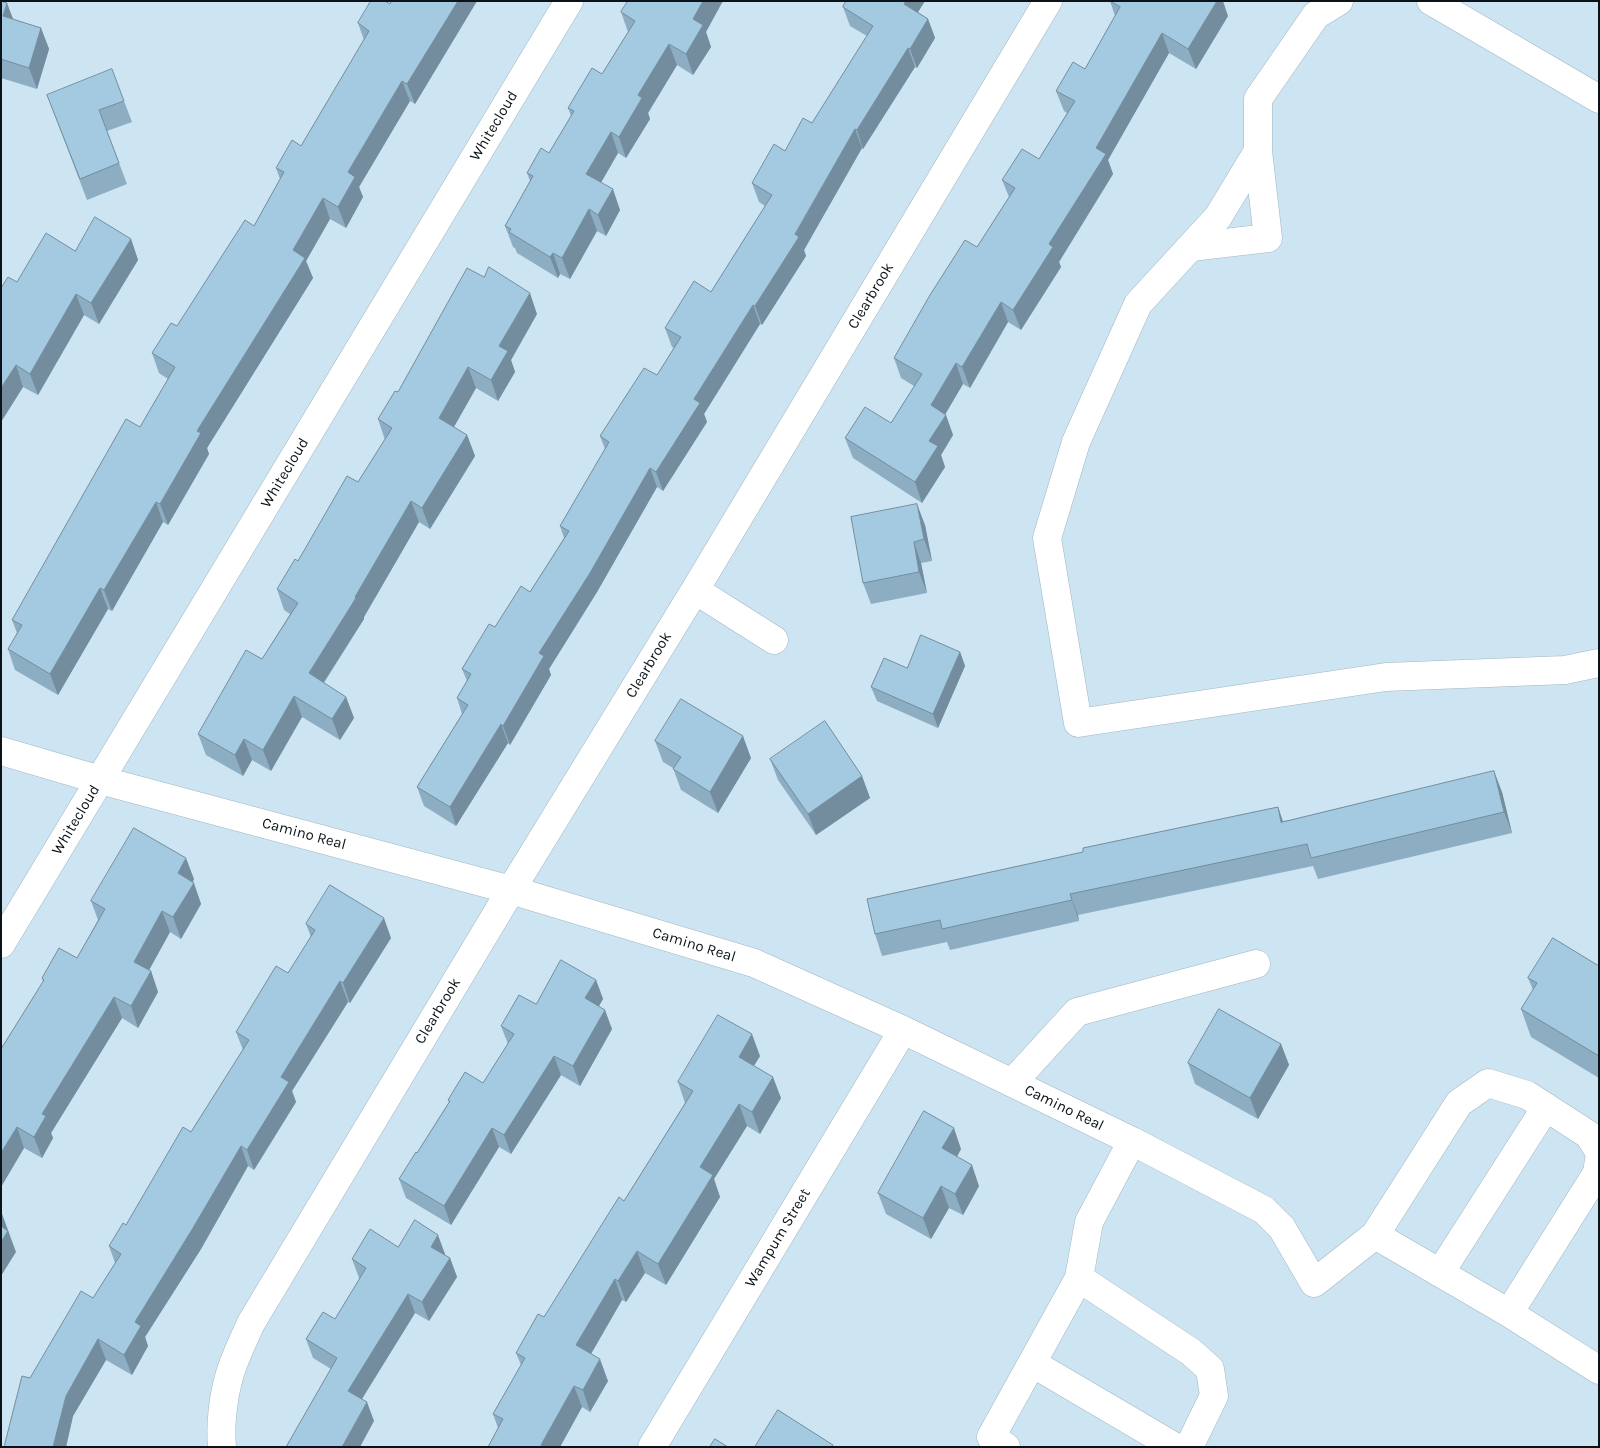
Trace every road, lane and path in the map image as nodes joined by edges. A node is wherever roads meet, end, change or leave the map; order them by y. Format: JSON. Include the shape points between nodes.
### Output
{"nodes":[{"id":1,"x":569,"y":1,"type":"edge"},
{"id":2,"x":1048,"y":1,"type":"edge"},
{"id":3,"x":1339,"y":1,"type":"edge"},
{"id":4,"x":1431,"y":1,"type":"edge"},
{"id":5,"x":1598,"y":96,"type":"edge"},
{"id":6,"x":1258,"y":151,"type":"junction"},
{"id":7,"x":1191,"y":247,"type":"junction"},
{"id":8,"x":694,"y":590,"type":"junction"},
{"id":9,"x":774,"y":640,"type":"dead end"},
{"id":10,"x":1599,"y":663,"type":"edge"},
{"id":11,"x":1,"y":751,"type":"edge"},
{"id":12,"x":100,"y":780,"type":"junction"},
{"id":13,"x":511,"y":890,"type":"junction"},
{"id":14,"x":1,"y":944,"type":"edge"},
{"id":15,"x":1256,"y":964,"type":"dead end"},
{"id":16,"x":903,"y":1030,"type":"junction"},
{"id":17,"x":1012,"y":1083,"type":"junction"},
{"id":18,"x":1546,"y":1107,"type":"junction"},
{"id":19,"x":1132,"y":1141,"type":"junction"},
{"id":20,"x":1599,"y":1152,"type":"edge"},
{"id":21,"x":1599,"y":1160,"type":"edge"},
{"id":22,"x":1375,"y":1235,"type":"junction"},
{"id":23,"x":1440,"y":1273,"type":"junction"},
{"id":24,"x":1079,"y":1278,"type":"junction"},
{"id":25,"x":1509,"y":1313,"type":"junction"},
{"id":26,"x":1032,"y":1363,"type":"junction"},
{"id":27,"x":1599,"y":1370,"type":"edge"},
{"id":28,"x":993,"y":1444,"type":"edge"},
{"id":29,"x":222,"y":1447,"type":"edge"},
{"id":30,"x":652,"y":1447,"type":"edge"},
{"id":31,"x":1175,"y":1447,"type":"edge"},
{"id":32,"x":1189,"y":1447,"type":"edge"}],
"edges":[{"from":1,"to":12,"type":"street","name":"Whitecloud"},
{"from":2,"to":8,"type":"street","name":"Clearbrook"},
{"from":3,"to":6,"type":"street","via":[[1316,15],[1258,99]]},
{"from":4,"to":5,"type":"street"},
{"from":6,"to":7,"type":"street","via":[[1218,217]]},
{"from":6,"to":7,"type":"street","via":[[1268,238]]},
{"from":7,"to":10,"type":"street","via":[[1138,304],[1076,442],[1047,538],[1078,723],[1386,677],[1565,670]]},
{"from":8,"to":9,"type":"street"},
{"from":8,"to":13,"type":"street","name":"Clearbrook"},
{"from":11,"to":12,"type":"street","name":"Camino Real"},
{"from":12,"to":13,"type":"street","name":"Camino Real"},
{"from":12,"to":14,"type":"street","name":"Whitecloud"},
{"from":13,"to":16,"type":"street","name":"Camino Real","via":[[754,963]]},
{"from":13,"to":29,"type":"street","name":"Clearbrook","via":[[251,1323],[229,1377]]},
{"from":15,"to":17,"type":"street","via":[[1077,1012]]},
{"from":16,"to":17,"type":"street","name":"Camino Real"},
{"from":16,"to":30,"type":"street","name":"Wampum Street"},
{"from":17,"to":19,"type":"street","name":"Camino Real"},
{"from":18,"to":20,"type":"street","via":[[1589,1135]]},
{"from":18,"to":22,"type":"street","via":[[1527,1095],[1488,1083],[1459,1103]]},
{"from":18,"to":23,"type":"street"},
{"from":19,"to":22,"type":"street","name":"Camino Real","via":[[1264,1210],[1282,1228],[1314,1283]]},
{"from":19,"to":24,"type":"street","via":[[1089,1222]]},
{"from":21,"to":25,"type":"street","via":[[1598,1173]]},
{"from":22,"to":23,"type":"street"},
{"from":23,"to":25,"type":"street"},
{"from":24,"to":26,"type":"street"},
{"from":24,"to":32,"type":"street","via":[[1191,1352],[1210,1369],[1214,1396]]},
{"from":25,"to":27,"type":"street"},
{"from":26,"to":28,"type":"street"},
{"from":26,"to":31,"type":"street"}]}
